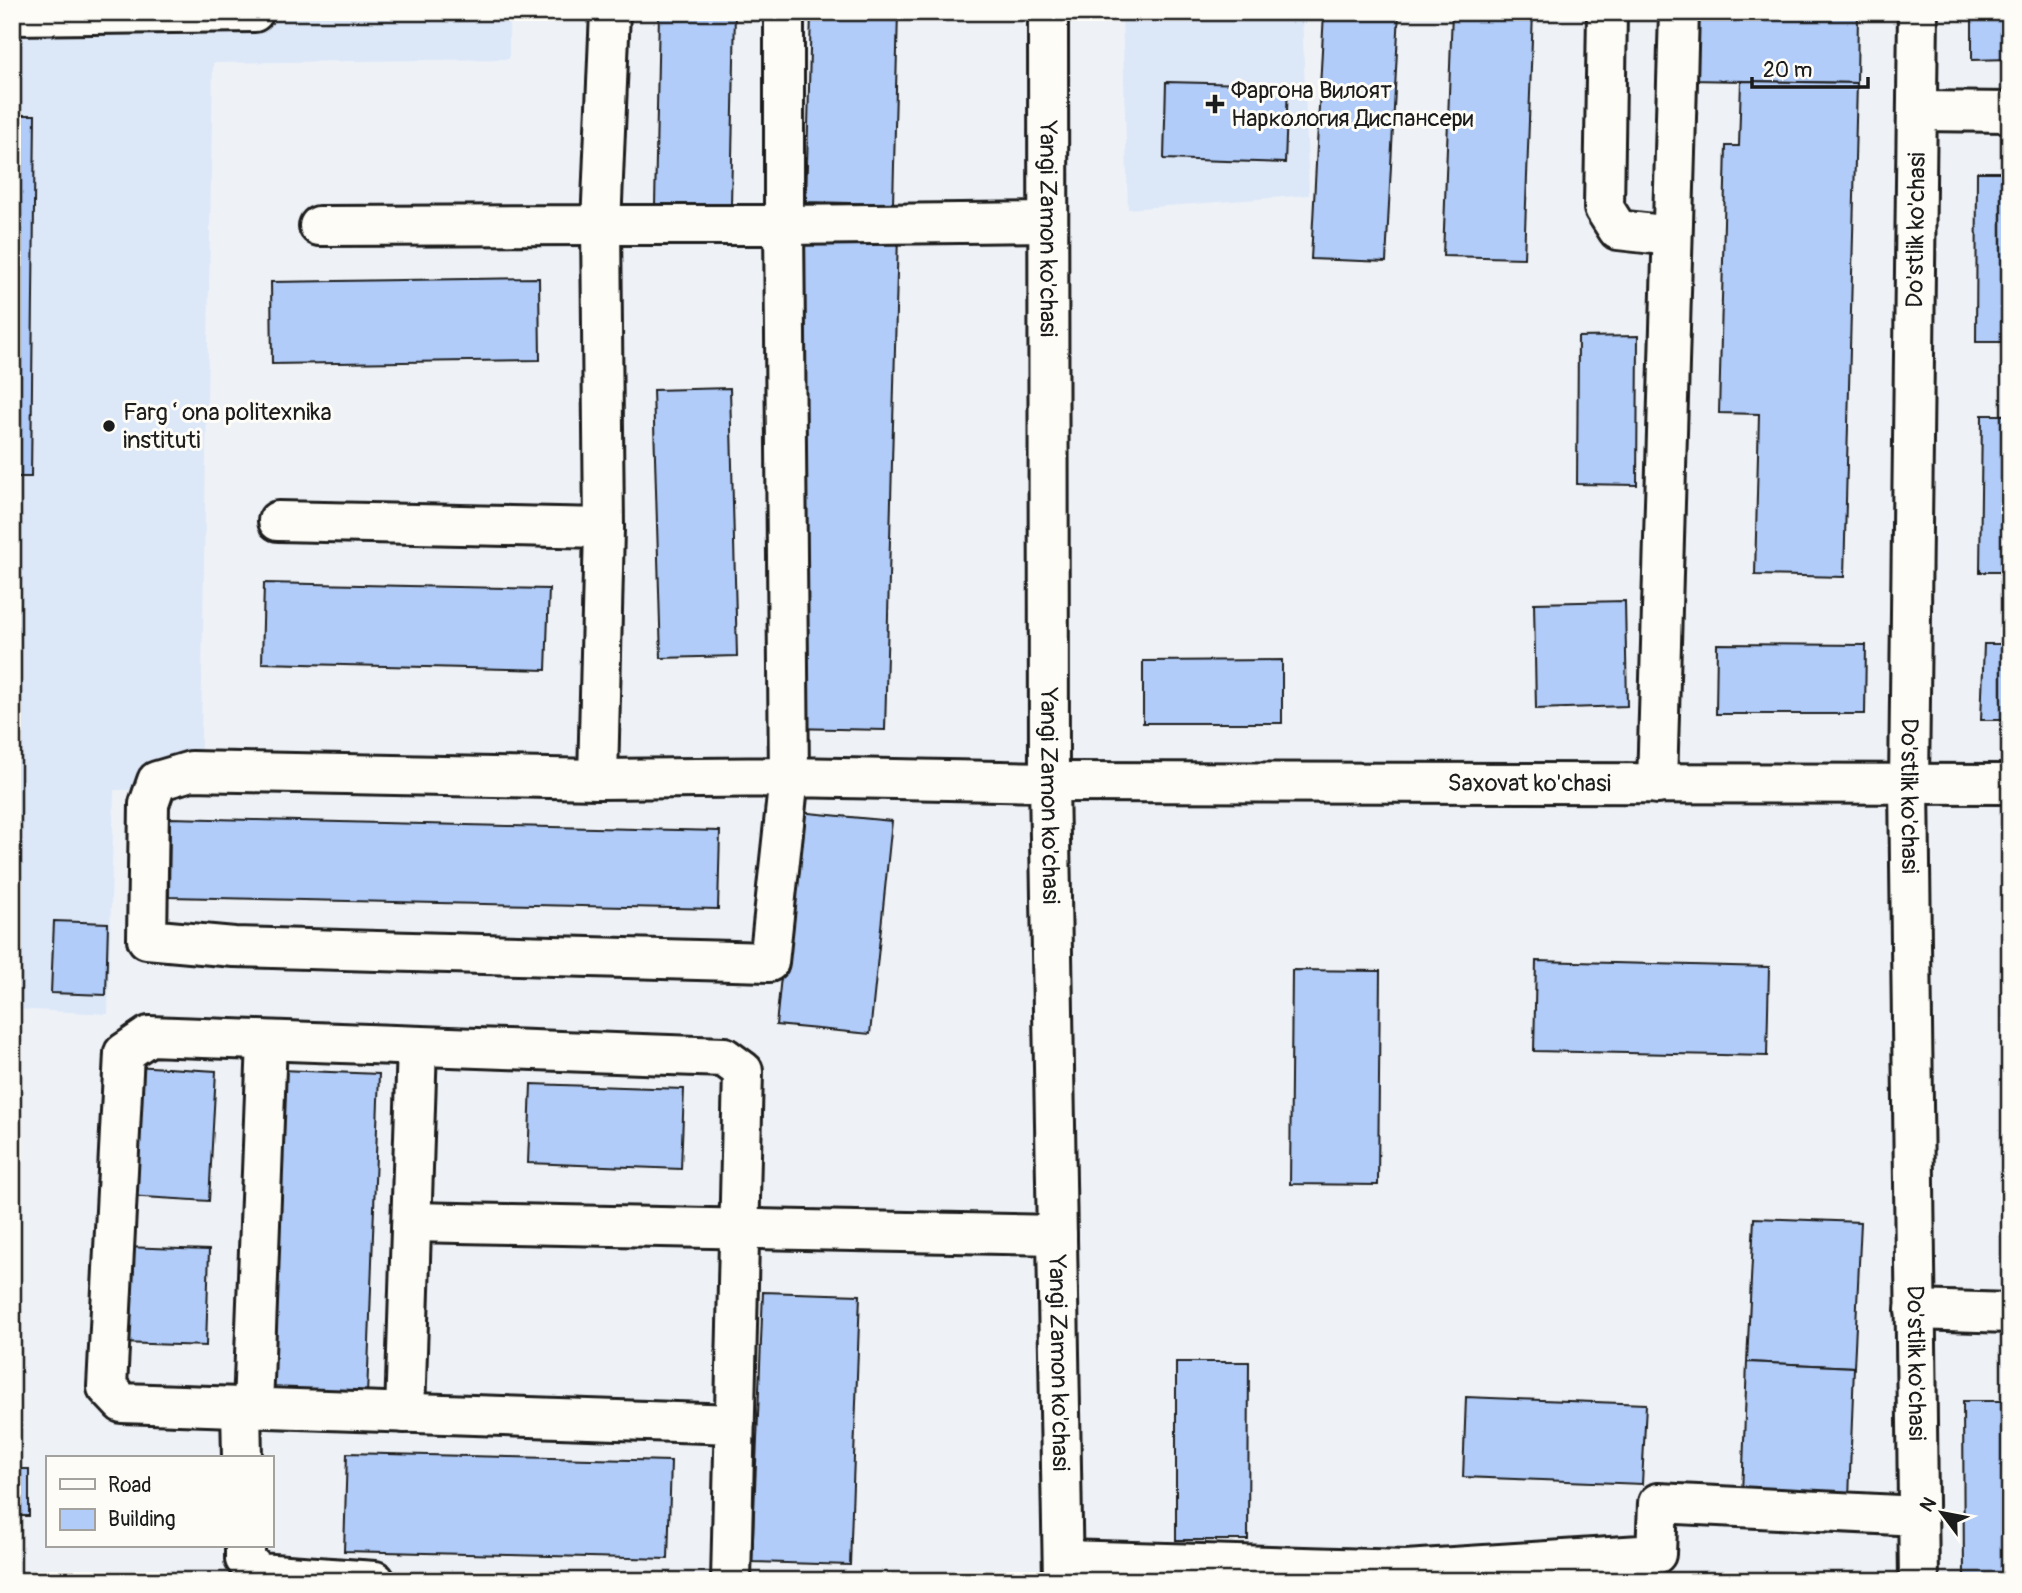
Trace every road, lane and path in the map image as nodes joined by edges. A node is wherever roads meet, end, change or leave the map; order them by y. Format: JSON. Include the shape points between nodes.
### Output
{"nodes":[{"id":1,"x":254,"y":12,"type":"edge"},
{"id":2,"x":610,"y":12,"type":"edge"},
{"id":3,"x":784,"y":12,"type":"edge"},
{"id":4,"x":1048,"y":12,"type":"edge"},
{"id":5,"x":1607,"y":12,"type":"edge"},
{"id":6,"x":1679,"y":12,"type":"edge"},
{"id":7,"x":1918,"y":12,"type":"edge"},
{"id":8,"x":12,"y":15,"type":"edge"},
{"id":9,"x":1918,"y":111,"type":"junction"},
{"id":10,"x":2010,"y":112,"type":"edge"},
{"id":11,"x":1048,"y":222,"type":"junction"},
{"id":12,"x":601,"y":225,"type":"junction"},
{"id":13,"x":784,"y":225,"type":"junction"},
{"id":14,"x":319,"y":226,"type":"dead end"},
{"id":15,"x":1672,"y":236,"type":"junction"},
{"id":16,"x":278,"y":522,"type":"dead end"},
{"id":17,"x":604,"y":528,"type":"junction"},
{"id":18,"x":789,"y":777,"type":"junction"},
{"id":19,"x":598,"y":779,"type":"junction"},
{"id":20,"x":1049,"y":782,"type":"junction"},
{"id":21,"x":1657,"y":783,"type":"junction"},
{"id":22,"x":1909,"y":784,"type":"junction"},
{"id":23,"x":2010,"y":785,"type":"edge"},
{"id":24,"x":267,"y":1041,"type":"junction"},
{"id":25,"x":418,"y":1046,"type":"junction"},
{"id":26,"x":412,"y":1222,"type":"junction"},
{"id":27,"x":739,"y":1228,"type":"junction"},
{"id":28,"x":1058,"y":1235,"type":"junction"},
{"id":29,"x":1915,"y":1310,"type":"junction"},
{"id":30,"x":2010,"y":1313,"type":"edge"},
{"id":31,"x":247,"y":1407,"type":"junction"},
{"id":32,"x":405,"y":1413,"type":"junction"},
{"id":33,"x":735,"y":1424,"type":"junction"},
{"id":34,"x":242,"y":1456,"type":"edge"},
{"id":35,"x":1918,"y":1516,"type":"junction"},
{"id":36,"x":245,"y":1548,"type":"edge"},
{"id":37,"x":1063,"y":1570,"type":"edge"},
{"id":38,"x":375,"y":1581,"type":"edge"},
{"id":39,"x":731,"y":1581,"type":"edge"},
{"id":40,"x":1919,"y":1581,"type":"edge"}],
"edges":[{"from":1,"to":8,"type":"street"},
{"from":2,"to":12,"type":"street"},
{"from":3,"to":13,"type":"street"},
{"from":4,"to":11,"type":"street","name":"Yangi Zamon ko'chasi"},
{"from":5,"to":15,"type":"street","via":[[1604,208],[1618,230]]},
{"from":6,"to":15,"type":"street"},
{"from":7,"to":9,"type":"street","name":"Do'stlik ko'chasi"},
{"from":9,"to":10,"type":"street"},
{"from":9,"to":22,"type":"street","name":"Do'stlik ko'chasi"},
{"from":11,"to":13,"type":"street"},
{"from":11,"to":20,"type":"street","name":"Yangi Zamon ko'chasi"},
{"from":12,"to":13,"type":"street"},
{"from":12,"to":14,"type":"street"},
{"from":12,"to":17,"type":"street"},
{"from":13,"to":18,"type":"street"},
{"from":15,"to":21,"type":"street"},
{"from":16,"to":17,"type":"street"},
{"from":17,"to":19,"type":"street"},
{"from":18,"to":19,"type":"street","name":"Saxovat ko'chasi"},
{"from":18,"to":19,"type":"street","name":"Saxovat ko'chasi","via":[[769,962],[234,947],[147,939],[149,804],[157,781],[191,771]]},
{"from":18,"to":20,"type":"street","name":"Saxovat ko'chasi"},
{"from":20,"to":21,"type":"street","name":"Saxovat ko'chasi"},
{"from":20,"to":28,"type":"street","name":"Yangi Zamon ko'chasi"},
{"from":21,"to":22,"type":"street","name":"Saxovat ko'chasi"},
{"from":22,"to":23,"type":"street","name":"Saxovat ko'chasi"},
{"from":22,"to":29,"type":"street","name":"Do'stlik ko'chasi"},
{"from":24,"to":25,"type":"street"},
{"from":24,"to":31,"type":"street"},
{"from":24,"to":31,"type":"street","via":[[149,1036],[124,1053],[107,1387],[122,1403]]},
{"from":25,"to":26,"type":"street"},
{"from":25,"to":27,"type":"street","via":[[724,1057],[743,1071]]},
{"from":26,"to":27,"type":"street"},
{"from":26,"to":32,"type":"street"},
{"from":27,"to":28,"type":"street"},
{"from":27,"to":33,"type":"street"},
{"from":28,"to":37,"type":"street","name":"Yangi Zamon ko'chasi"},
{"from":29,"to":30,"type":"street"},
{"from":29,"to":35,"type":"street","name":"Do'stlik ko'chasi"},
{"from":31,"to":32,"type":"street"},
{"from":31,"to":34,"type":"street"},
{"from":32,"to":33,"type":"street"},
{"from":33,"to":39,"type":"street"},
{"from":35,"to":37,"type":"street","via":[[1658,1503],[1656,1554],[1406,1570]]},
{"from":35,"to":40,"type":"street","name":"Do'stlik ko'chasi"},
{"from":36,"to":38,"type":"street","via":[[245,1559],[258,1573]]}]}
